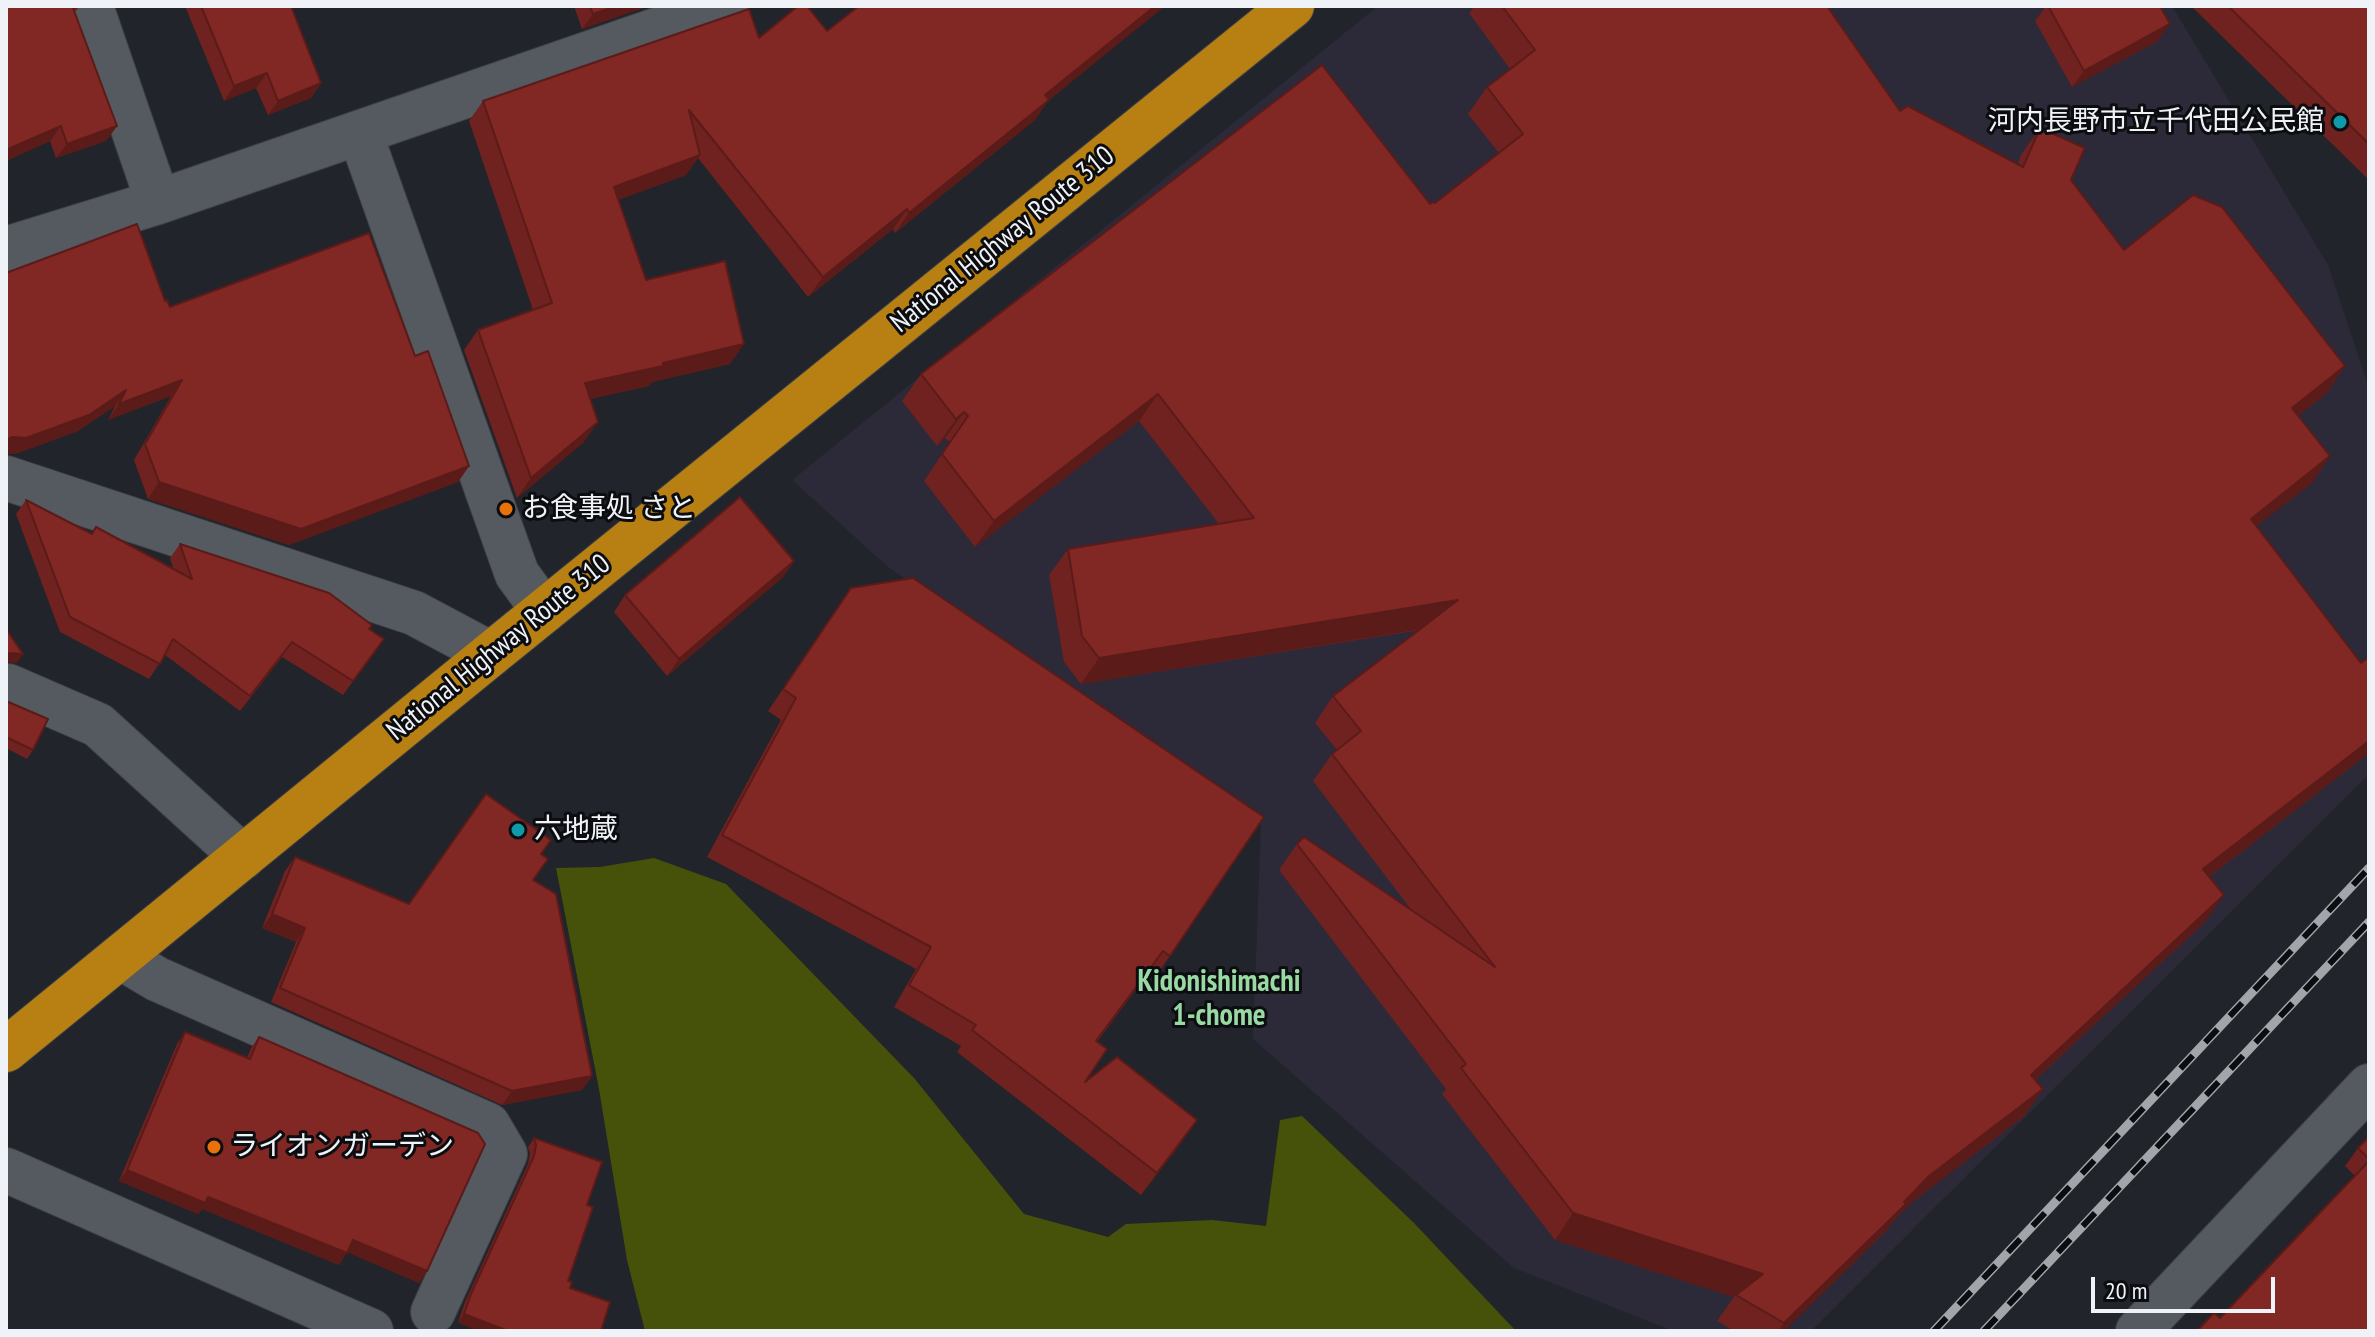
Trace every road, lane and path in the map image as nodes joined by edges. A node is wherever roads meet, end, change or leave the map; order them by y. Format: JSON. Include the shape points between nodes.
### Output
{"nodes":[{"id":1,"x":726,"y":6,"type":"edge"},
{"id":2,"x":1292,"y":6,"type":"edge"},
{"id":3,"x":94,"y":15,"type":"dead end"},
{"id":4,"x":360,"y":133,"type":"junction"},
{"id":5,"x":158,"y":202,"type":"junction"},
{"id":6,"x":6,"y":249,"type":"edge"},
{"id":7,"x":6,"y":478,"type":"edge"},
{"id":8,"x":544,"y":611,"type":"junction"},
{"id":9,"x":491,"y":654,"type":"junction"},
{"id":10,"x":8,"y":686,"type":"dead end"},
{"id":11,"x":243,"y":857,"type":"junction"},
{"id":12,"x":120,"y":957,"type":"junction"},
{"id":13,"x":6,"y":1050,"type":"edge"},
{"id":14,"x":2369,"y":1086,"type":"edge"},
{"id":15,"x":6,"y":1170,"type":"edge"},
{"id":16,"x":433,"y":1312,"type":"dead end"},
{"id":17,"x":371,"y":1331,"type":"edge"},
{"id":18,"x":2138,"y":1331,"type":"edge"}],
"edges":[{"from":1,"to":4,"type":"street"},
{"from":2,"to":8,"type":"highway","name":"National Highway Route 310"},
{"from":3,"to":5,"type":"street"},
{"from":4,"to":5,"type":"street"},
{"from":4,"to":8,"type":"street","via":[[517,574]]},
{"from":5,"to":6,"type":"street"},
{"from":7,"to":9,"type":"street","via":[[414,613]]},
{"from":8,"to":9,"type":"highway","name":"National Highway Route 310"},
{"from":9,"to":11,"type":"highway","name":"National Highway Route 310"},
{"from":10,"to":11,"type":"street","via":[[98,725]]},
{"from":11,"to":12,"type":"highway","name":"National Highway Route 310"},
{"from":12,"to":13,"type":"highway","name":"National Highway Route 310"},
{"from":12,"to":16,"type":"street","via":[[157,979],[488,1125],[505,1154]]},
{"from":14,"to":18,"type":"street"},
{"from":15,"to":17,"type":"street"}]}
